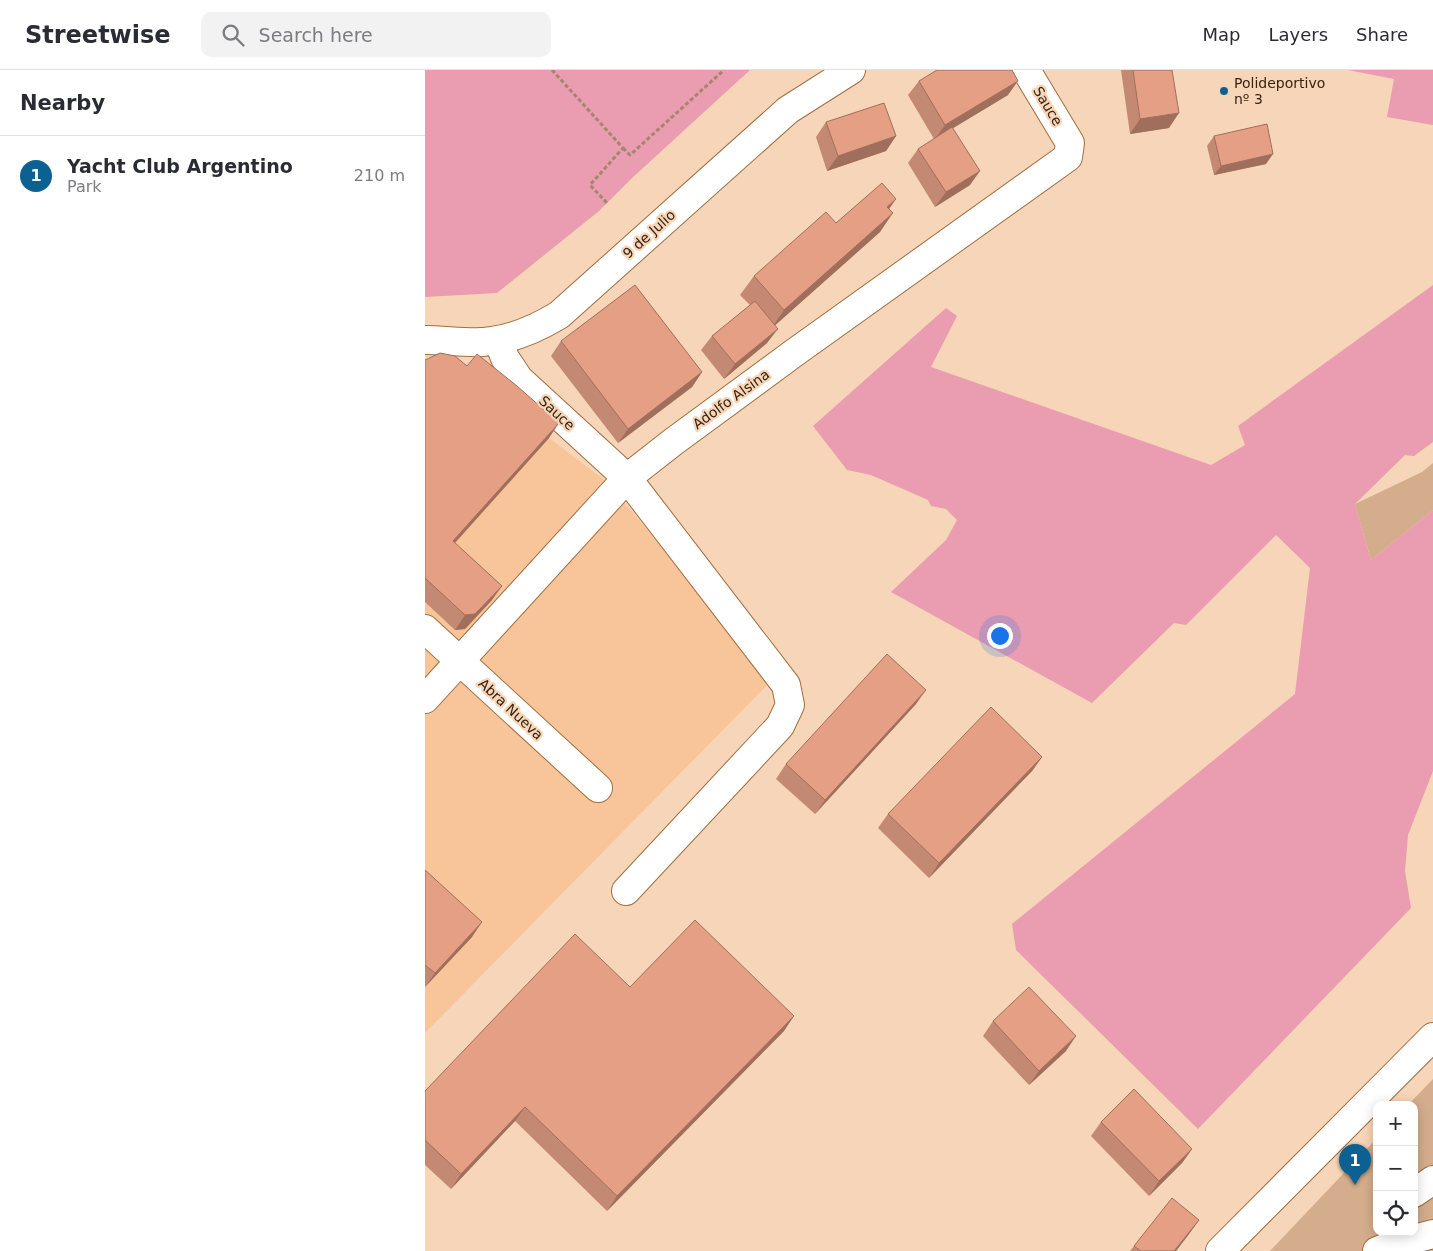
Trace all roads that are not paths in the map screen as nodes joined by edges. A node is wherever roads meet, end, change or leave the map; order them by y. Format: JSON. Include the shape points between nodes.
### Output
{"nodes":[{"id":1,"x":851,"y":70,"type":"edge"},
{"id":2,"x":1026,"y":70,"type":"edge"},
{"id":3,"x":1070,"y":143,"type":"joint"},
{"id":4,"x":425,"y":340,"type":"edge"},
{"id":5,"x":498,"y":340,"type":"junction"},
{"id":6,"x":627,"y":478,"type":"junction"},
{"id":7,"x":425,"y":629,"type":"edge"},
{"id":8,"x":460,"y":661,"type":"junction"},
{"id":9,"x":425,"y":699,"type":"edge"},
{"id":10,"x":598,"y":788,"type":"dead end"},
{"id":11,"x":627,"y":891,"type":"dead end"},
{"id":12,"x":1433,"y":1037,"type":"edge"},
{"id":13,"x":1433,"y":1180,"type":"edge"},
{"id":14,"x":1417,"y":1191,"type":"edge"},
{"id":15,"x":1433,"y":1234,"type":"edge"},
{"id":16,"x":1382,"y":1236,"type":"edge"},
{"id":17,"x":1220,"y":1251,"type":"edge"},
{"id":18,"x":1372,"y":1251,"type":"edge"},
{"id":19,"x":1377,"y":1251,"type":"edge"}],
"edges":[{"from":1,"to":5,"type":"street","name":"9 de Julio","via":[[788,110],[559,315],[538,327]]},
{"from":2,"to":3,"type":"street","name":"Sauce"},
{"from":3,"to":6,"type":"street","name":"Adolfo Alsina","via":[[1068,157],[794,353]]},
{"from":4,"to":5,"type":"street","name":"9 de Julio"},
{"from":5,"to":6,"type":"street","name":"Sauce","via":[[505,358],[519,378]]},
{"from":6,"to":8,"type":"street","name":"Adolfo Alsina"},
{"from":6,"to":11,"type":"street","name":"Sauce","via":[[786,685],[790,705],[780,726]]},
{"from":7,"to":8,"type":"street","name":"Abra Nueva"},
{"from":8,"to":9,"type":"street","name":"Adolfo Alsina"},
{"from":8,"to":10,"type":"street","name":"Abra Nueva"},
{"from":12,"to":17,"type":"street"},
{"from":13,"to":14,"type":"street"},
{"from":15,"to":19,"type":"street"},
{"from":16,"to":18,"type":"street"}]}
